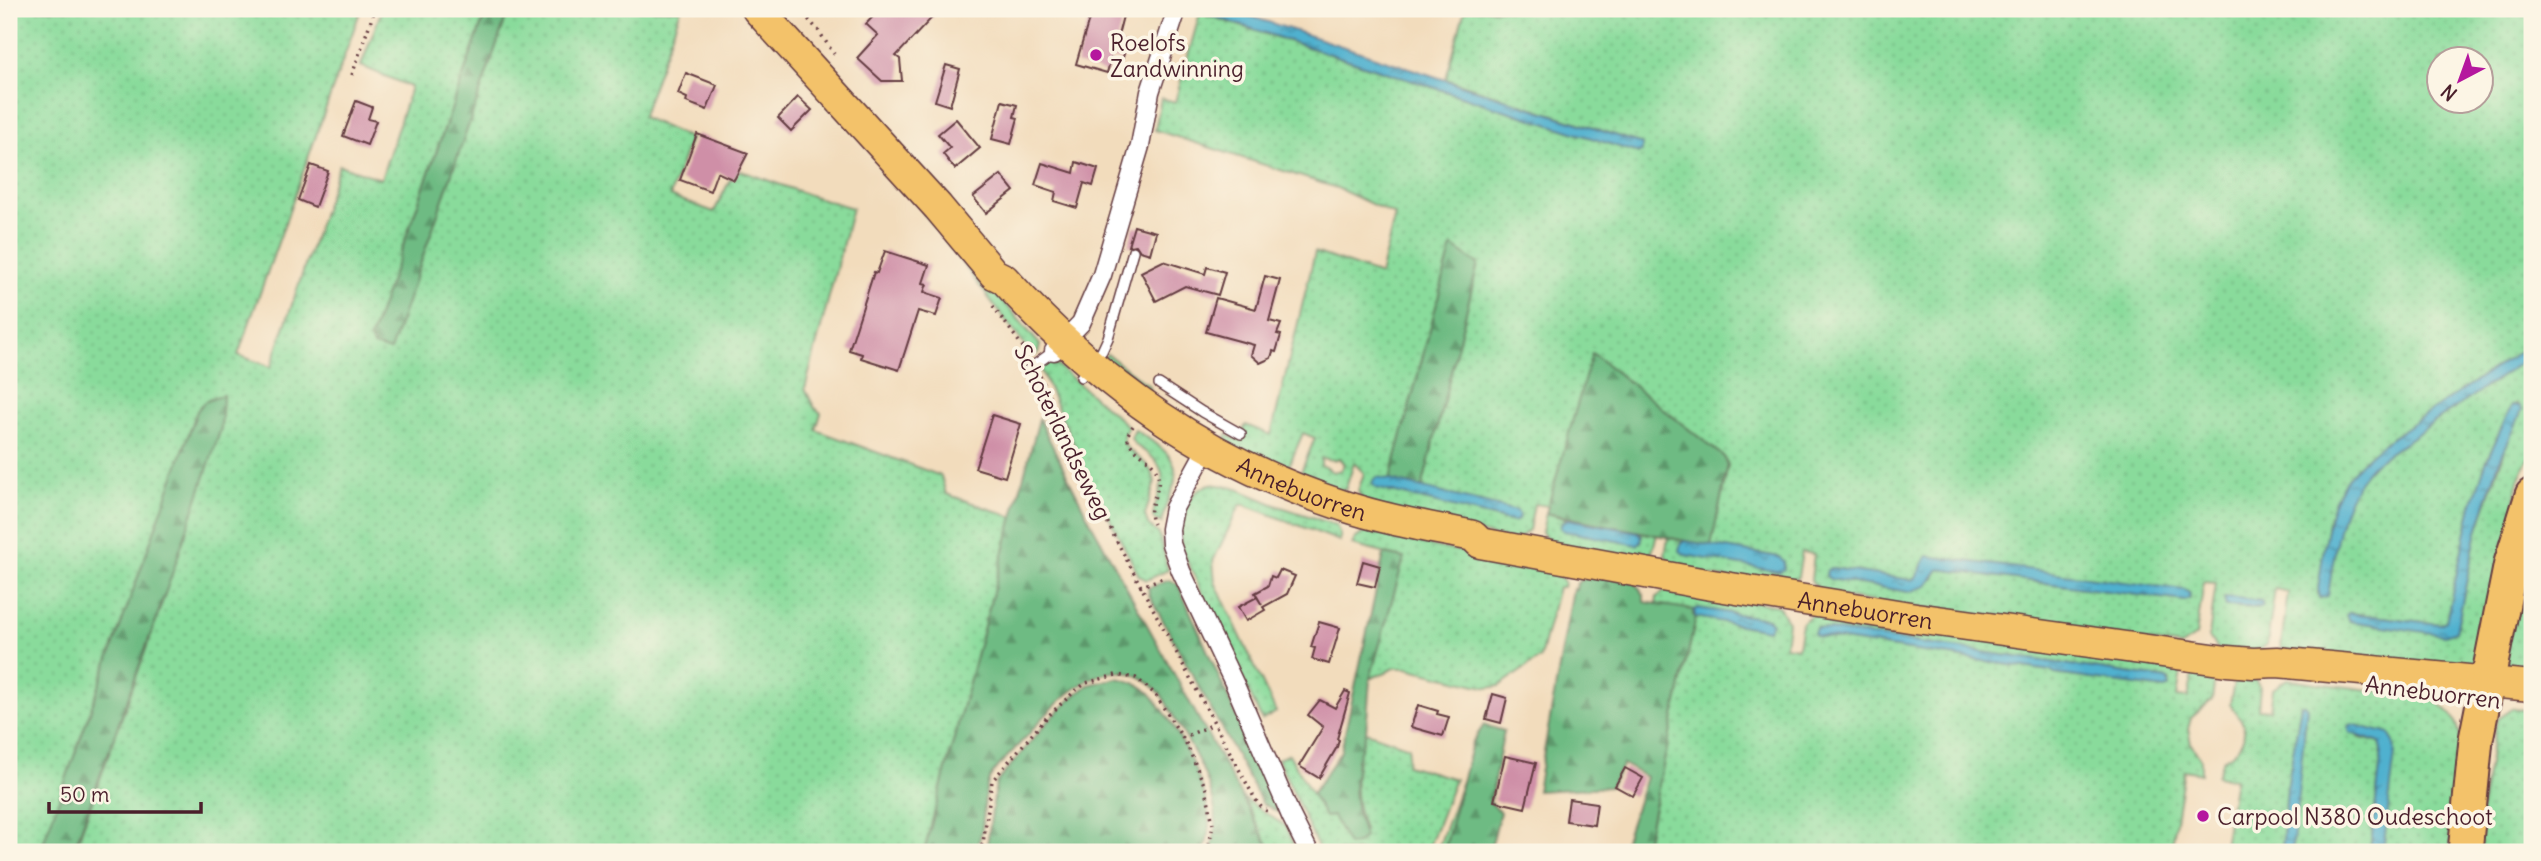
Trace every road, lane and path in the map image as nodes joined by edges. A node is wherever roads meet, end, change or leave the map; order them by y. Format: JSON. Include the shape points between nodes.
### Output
{"nodes":[{"id":1,"x":375,"y":9,"type":"edge"},
{"id":2,"x":757,"y":9,"type":"edge"},
{"id":3,"x":1177,"y":9,"type":"edge"},
{"id":4,"x":352,"y":75,"type":"dead end"},
{"id":5,"x":1133,"y":251,"type":"dead end"},
{"id":6,"x":991,"y":303,"type":"dead end"},
{"id":7,"x":1045,"y":356,"type":"junction"},
{"id":8,"x":1086,"y":371,"type":"junction"},
{"id":9,"x":1159,"y":384,"type":"dead end"},
{"id":10,"x":1172,"y":409,"type":"junction"},
{"id":11,"x":1133,"y":426,"type":"dead end"},
{"id":12,"x":1241,"y":434,"type":"dead end"},
{"id":13,"x":1214,"y":441,"type":"junction"},
{"id":14,"x":2532,"y":495,"type":"edge"},
{"id":15,"x":1157,"y":527,"type":"dead end"},
{"id":16,"x":1172,"y":574,"type":"dead end"},
{"id":17,"x":1140,"y":587,"type":"junction"},
{"id":18,"x":2532,"y":686,"type":"edge"},
{"id":19,"x":2486,"y":691,"type":"junction"},
{"id":20,"x":2532,"y":704,"type":"edge"},
{"id":21,"x":1214,"y":724,"type":"junction"},
{"id":22,"x":1182,"y":738,"type":"junction"},
{"id":23,"x":1291,"y":816,"type":"junction"},
{"id":24,"x":978,"y":852,"type":"edge"},
{"id":25,"x":1208,"y":852,"type":"edge"},
{"id":26,"x":1309,"y":852,"type":"edge"},
{"id":27,"x":2465,"y":852,"type":"edge"}],
"edges":[{"from":1,"to":4,"type":"path"},
{"from":2,"to":7,"type":"main road","name":"Schoterlandseweg","via":[[994,274],[1004,279]]},
{"from":3,"to":7,"type":"street","name":"Schoterlandseweg","via":[[1102,275],[1084,317]]},
{"from":5,"to":8,"type":"lane","via":[[1108,338]]},
{"from":6,"to":7,"type":"path","name":"Schoterlandseweg"},
{"from":7,"to":8,"type":"main road","name":"Schoterlandseweg"},
{"from":7,"to":17,"type":"path","name":"Schoterlandseweg","via":[[1089,484]]},
{"from":8,"to":10,"type":"main road","name":"Schoterlandseweg"},
{"from":8,"to":13,"type":"main road","name":"Schoterlandseweg","via":[[1135,423]]},
{"from":9,"to":10,"type":"lane","name":"Schoterlandseweg"},
{"from":10,"to":13,"type":"main road","name":"Schoterlandseweg"},
{"from":11,"to":15,"type":"path","name":"Schoterlandseweg","via":[[1128,442],[1158,473],[1149,515]]},
{"from":12,"to":13,"type":"lane","name":"Schoterlandseweg"},
{"from":13,"to":19,"type":"main road","name":"Annebuorren","via":[[1256,472],[1344,506],[1473,536],[1480,543],[1903,616],[2253,663],[2277,672]]},
{"from":13,"to":23,"type":"street","via":[[1177,502],[1170,529],[1174,552]]},
{"from":14,"to":19,"type":"highway","via":[[2511,563]]},
{"from":16,"to":17,"type":"path"},
{"from":17,"to":21,"type":"path","name":"Schoterlandseweg"},
{"from":18,"to":19,"type":"main road","name":"Annebuorren"},
{"from":19,"to":20,"type":"main road","name":"Annebuorren"},
{"from":19,"to":27,"type":"highway","via":[[2476,739]]},
{"from":21,"to":22,"type":"path"},
{"from":21,"to":23,"type":"path","name":"Schoterlandseweg","via":[[1260,806],[1281,819]]},
{"from":22,"to":24,"type":"path","via":[[1155,694],[1136,678],[1116,675],[1086,682],[992,781]]},
{"from":22,"to":25,"type":"path","via":[[1206,789],[1213,824]]},
{"from":23,"to":26,"type":"street"}]}
